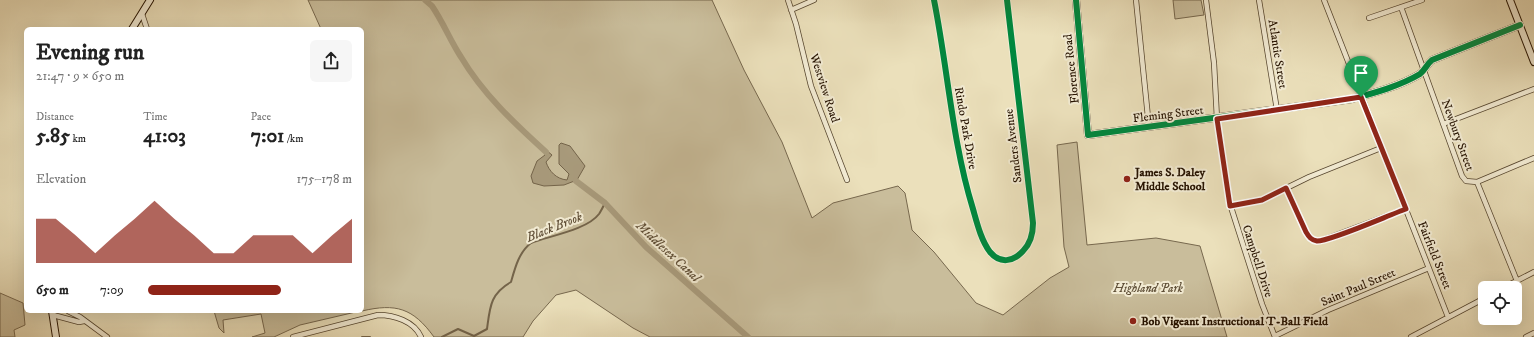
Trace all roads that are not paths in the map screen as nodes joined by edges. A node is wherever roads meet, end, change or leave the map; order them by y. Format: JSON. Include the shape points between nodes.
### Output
{"nodes":[{"id":1,"x":150,"y":0,"type":"edge"},
{"id":2,"x":788,"y":0,"type":"edge"},
{"id":3,"x":814,"y":0,"type":"edge"},
{"id":4,"x":934,"y":0,"type":"edge"},
{"id":5,"x":1007,"y":0,"type":"edge"},
{"id":6,"x":1076,"y":0,"type":"edge"},
{"id":7,"x":1136,"y":0,"type":"edge"},
{"id":8,"x":1206,"y":0,"type":"edge"},
{"id":9,"x":1259,"y":0,"type":"edge"},
{"id":10,"x":1324,"y":0,"type":"edge"},
{"id":11,"x":1420,"y":0,"type":"edge"},
{"id":12,"x":1510,"y":0,"type":"edge"},
{"id":13,"x":1401,"y":7,"type":"junction"},
{"id":14,"x":791,"y":10,"type":"junction"},
{"id":15,"x":142,"y":14,"type":"junction"},
{"id":16,"x":1369,"y":18,"type":"dead end"},
{"id":17,"x":1520,"y":25,"type":"junction"},
{"id":18,"x":133,"y":27,"type":"edge"},
{"id":19,"x":146,"y":27,"type":"edge"},
{"id":20,"x":1534,"y":62,"type":"edge"},
{"id":21,"x":1424,"y":70,"type":"junction"},
{"id":22,"x":1534,"y":89,"type":"edge"},
{"id":23,"x":1361,"y":97,"type":"junction"},
{"id":24,"x":1277,"y":110,"type":"junction"},
{"id":25,"x":1217,"y":119,"type":"junction"},
{"id":26,"x":1443,"y":124,"type":"junction"},
{"id":27,"x":1149,"y":127,"type":"junction"},
{"id":28,"x":1088,"y":135,"type":"joint"},
{"id":29,"x":1381,"y":148,"type":"junction"},
{"id":30,"x":1534,"y":158,"type":"edge"},
{"id":31,"x":847,"y":180,"type":"dead end"},
{"id":32,"x":1477,"y":182,"type":"junction"},
{"id":33,"x":1286,"y":188,"type":"junction"},
{"id":34,"x":1230,"y":206,"type":"junction"},
{"id":35,"x":1406,"y":209,"type":"junction"},
{"id":36,"x":993,"y":255,"type":"joint"},
{"id":37,"x":1429,"y":268,"type":"junction"},
{"id":38,"x":1534,"y":272,"type":"edge"},
{"id":39,"x":1517,"y":281,"type":"joint"},
{"id":40,"x":1478,"y":302,"type":"edge"},
{"id":41,"x":52,"y":313,"type":"edge"},
{"id":42,"x":72,"y":313,"type":"edge"},
{"id":43,"x":1448,"y":317,"type":"junction"},
{"id":44,"x":84,"y":321,"type":"junction"},
{"id":45,"x":1534,"y":333,"type":"edge"},
{"id":46,"x":1275,"y":336,"type":"edge"},
{"id":47,"x":56,"y":337,"type":"edge"},
{"id":48,"x":108,"y":337,"type":"edge"},
{"id":49,"x":294,"y":337,"type":"edge"},
{"id":50,"x":421,"y":337,"type":"edge"},
{"id":51,"x":1411,"y":337,"type":"edge"},
{"id":52,"x":1526,"y":337,"type":"edge"}],
"edges":[{"from":1,"to":15,"type":"street"},
{"from":2,"to":14,"type":"street","name":"Westview Road"},
{"from":3,"to":14,"type":"street"},
{"from":4,"to":36,"type":"street","name":"Rindo Park Drive","via":[[960,163],[984,240]]},
{"from":5,"to":36,"type":"street","name":"Sanders Avenue","via":[[1033,232],[1028,246],[1015,258],[1002,261]]},
{"from":6,"to":28,"type":"street","name":"Florence Road"},
{"from":7,"to":27,"type":"street"},
{"from":8,"to":25,"type":"street","name":"Campbell Drive","via":[[1214,63]]},
{"from":9,"to":24,"type":"street","name":"Atlantic Street"},
{"from":10,"to":23,"type":"street","name":"Fairfield Street"},
{"from":11,"to":13,"type":"street"},
{"from":12,"to":17,"type":"street"},
{"from":13,"to":16,"type":"street"},
{"from":13,"to":21,"type":"street","name":"Newbury Street"},
{"from":14,"to":31,"type":"street","name":"Westview Road","via":[[811,86]]},
{"from":15,"to":18,"type":"street"},
{"from":15,"to":19,"type":"street"},
{"from":17,"to":20,"type":"street"},
{"from":17,"to":21,"type":"street","name":"Fleming Street","via":[[1432,60]]},
{"from":21,"to":23,"type":"street","name":"Fleming Street"},
{"from":21,"to":26,"type":"street","name":"Newbury Street"},
{"from":22,"to":26,"type":"street"},
{"from":23,"to":24,"type":"street","name":"Fleming Street"},
{"from":23,"to":29,"type":"street","name":"Fairfield Street"},
{"from":24,"to":25,"type":"street","name":"Fleming Street"},
{"from":25,"to":27,"type":"street","name":"Fleming Street"},
{"from":25,"to":34,"type":"street","name":"Campbell Drive"},
{"from":26,"to":32,"type":"street","name":"Newbury Street","via":[[1464,179],[1469,183]]},
{"from":27,"to":28,"type":"street","name":"Fleming Street"},
{"from":29,"to":33,"type":"street","via":[[1309,176]]},
{"from":29,"to":35,"type":"street","name":"Fairfield Street"},
{"from":30,"to":32,"type":"street"},
{"from":32,"to":39,"type":"street","name":"Newbury Street"},
{"from":33,"to":34,"type":"street","via":[[1262,200]]},
{"from":33,"to":35,"type":"street","via":[[1312,240],[1323,240]]},
{"from":34,"to":46,"type":"street","name":"Campbell Drive"},
{"from":35,"to":37,"type":"street","name":"Fairfield Street"},
{"from":37,"to":43,"type":"street","name":"Fairfield Street"},
{"from":37,"to":46,"type":"street","name":"Saint Paul Street","via":[[1328,310]]},
{"from":38,"to":39,"type":"street"},
{"from":40,"to":43,"type":"street"},
{"from":41,"to":44,"type":"street","via":[[79,322]]},
{"from":41,"to":47,"type":"street"},
{"from":42,"to":44,"type":"street"},
{"from":43,"to":51,"type":"street"},
{"from":44,"to":48,"type":"street"},
{"from":45,"to":52,"type":"street"},
{"from":49,"to":50,"type":"street","via":[[378,315],[390,315],[401,319]]}]}
